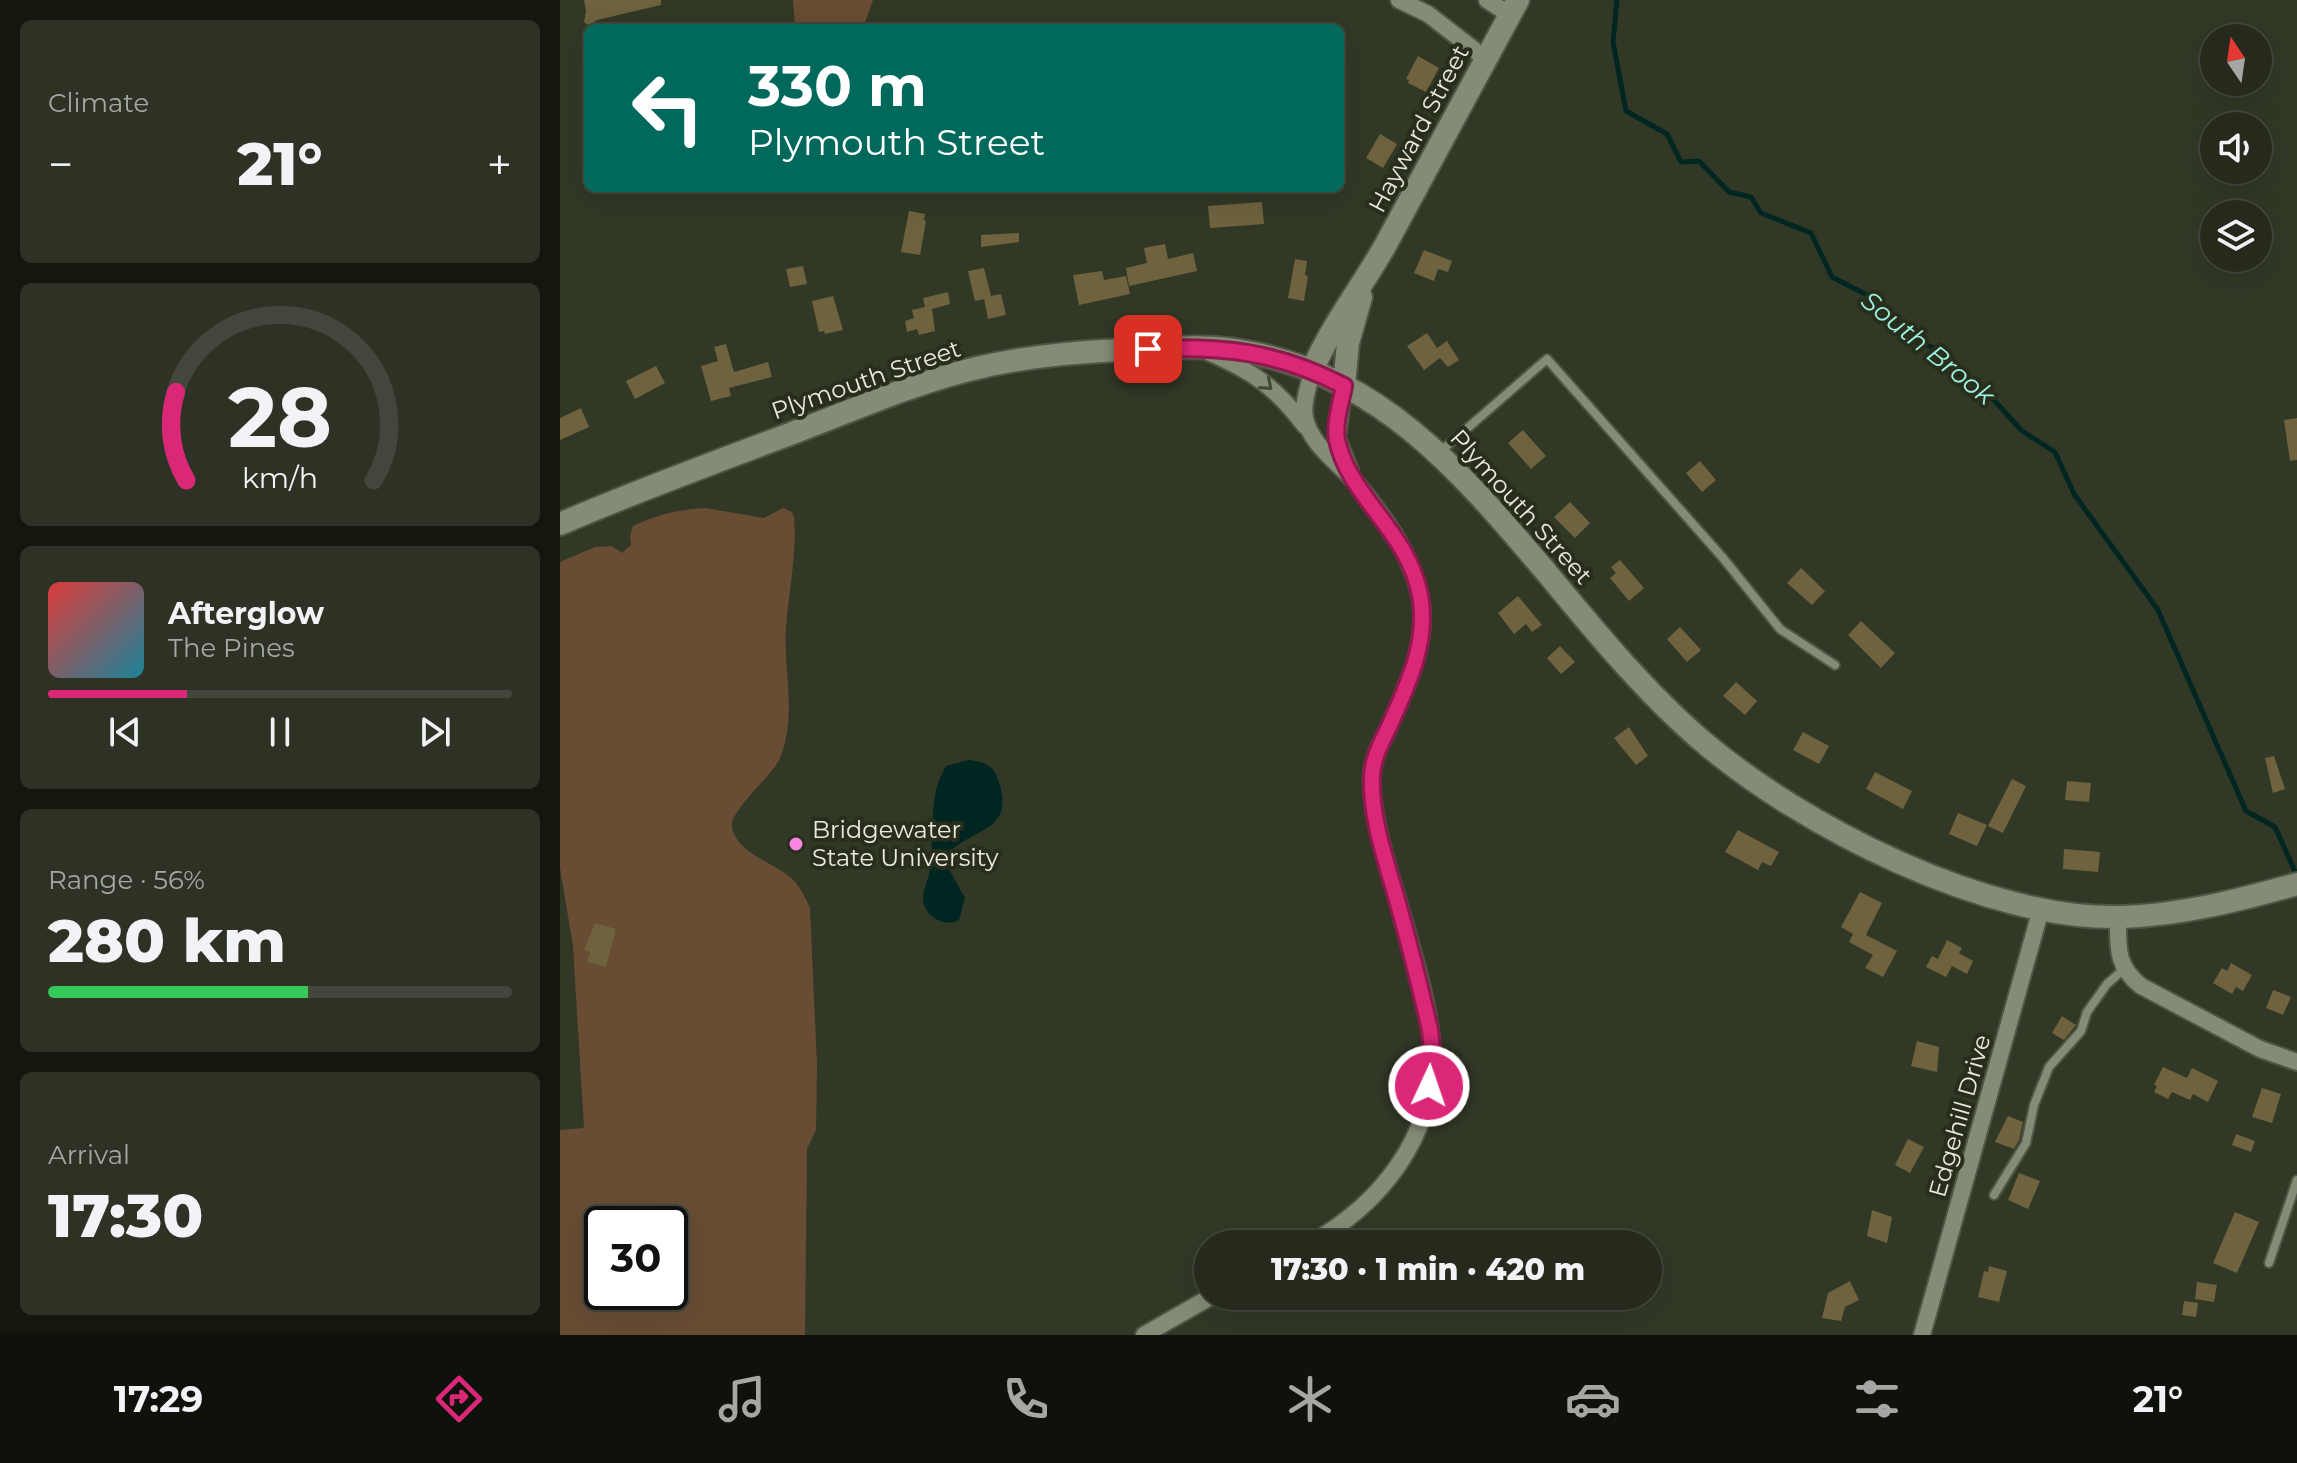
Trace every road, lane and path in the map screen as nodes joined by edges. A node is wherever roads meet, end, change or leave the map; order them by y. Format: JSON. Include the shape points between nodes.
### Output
{"nodes":[{"id":1,"x":1403,"y":0,"type":"edge"},
{"id":2,"x":1487,"y":0,"type":"edge"},
{"id":3,"x":1514,"y":7,"type":"edge"},
{"id":4,"x":1486,"y":59,"type":"junction"},
{"id":5,"x":1365,"y":281,"type":"junction"},
{"id":6,"x":1200,"y":347,"type":"junction"},
{"id":7,"x":1312,"y":371,"type":"junction"},
{"id":8,"x":1344,"y":386,"type":"junction"},
{"id":9,"x":1324,"y":450,"type":"junction"},
{"id":10,"x":1439,"y":453,"type":"junction"},
{"id":11,"x":1355,"y":482,"type":"junction"},
{"id":12,"x":560,"y":524,"type":"edge"},
{"id":13,"x":1835,"y":665,"type":"dead end"},
{"id":14,"x":2296,"y":885,"type":"edge"},
{"id":15,"x":2041,"y":909,"type":"junction"},
{"id":16,"x":2118,"y":917,"type":"junction"},
{"id":17,"x":2124,"y":969,"type":"junction"},
{"id":18,"x":2297,"y":1062,"type":"edge"},
{"id":19,"x":2297,"y":1180,"type":"edge"},
{"id":20,"x":1994,"y":1195,"type":"dead end"},
{"id":21,"x":1330,"y":1230,"type":"edge"},
{"id":22,"x":2269,"y":1263,"type":"dead end"},
{"id":23,"x":1194,"y":1306,"type":"edge"},
{"id":24,"x":1144,"y":1335,"type":"edge"},
{"id":25,"x":1922,"y":1335,"type":"edge"}],
"edges":[{"from":1,"to":4,"type":"street"},
{"from":2,"to":3,"type":"street"},
{"from":3,"to":4,"type":"main road","name":"Hayward Street"},
{"from":4,"to":5,"type":"main road","name":"Hayward Street"},
{"from":5,"to":7,"type":"main road","name":"Hayward Street","via":[[1334,325]]},
{"from":5,"to":8,"type":"main road","name":"Hayward Street","via":[[1350,334]]},
{"from":6,"to":7,"type":"main road","name":"Plymouth Street","via":[[1246,351]]},
{"from":6,"to":9,"type":"street","one_way":true,"via":[[1270,386]]},
{"from":6,"to":12,"type":"main road","name":"Plymouth Street","via":[[1061,354],[968,370]]},
{"from":7,"to":8,"type":"main road","name":"Plymouth Street"},
{"from":7,"to":9,"type":"street","via":[[1305,416]]},
{"from":8,"to":10,"type":"main road","name":"Plymouth Street"},
{"from":8,"to":11,"type":"street","via":[[1337,438]]},
{"from":9,"to":11,"type":"street"},
{"from":10,"to":13,"type":"lane","via":[[1547,359],[1780,629]]},
{"from":10,"to":15,"type":"main road","name":"Plymouth Street","via":[[1641,682],[1723,759],[1810,816],[1879,852],[1943,881]]},
{"from":11,"to":21,"type":"street","via":[[1403,548],[1422,609],[1419,650],[1377,752],[1372,784],[1383,849],[1430,1030],[1431,1068],[1420,1120],[1393,1174],[1360,1210]]},
{"from":14,"to":16,"type":"main road","name":"Plymouth Street","via":[[2203,907]]},
{"from":15,"to":16,"type":"main road","name":"Plymouth Street"},
{"from":15,"to":25,"type":"street","name":"Edgehill Drive"},
{"from":16,"to":17,"type":"street"},
{"from":17,"to":18,"type":"street","via":[[2163,1000]]},
{"from":17,"to":20,"type":"lane","via":[[2107,984],[2081,1031],[2049,1067],[2026,1143]]},
{"from":19,"to":22,"type":"lane"},
{"from":23,"to":24,"type":"street"}]}
